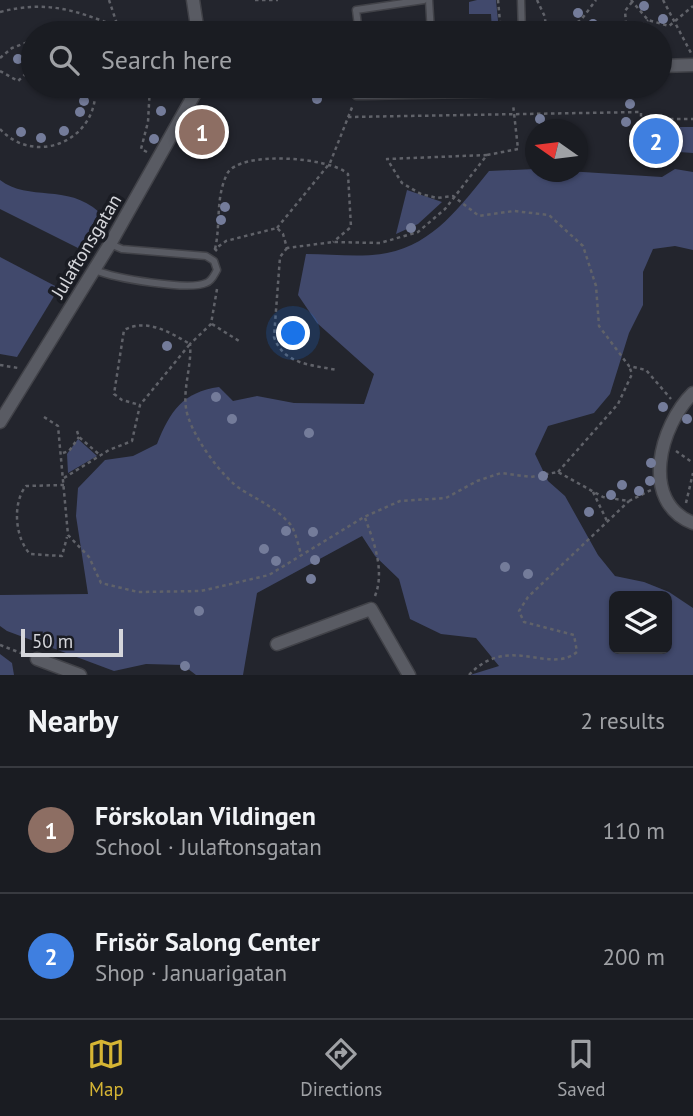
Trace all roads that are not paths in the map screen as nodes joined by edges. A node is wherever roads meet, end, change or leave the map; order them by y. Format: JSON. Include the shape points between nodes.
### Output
{"nodes":[{"id":1,"x":192,"y":0,"type":"edge"},
{"id":2,"x":426,"y":0,"type":"edge"},
{"id":3,"x":521,"y":0,"type":"edge"},
{"id":4,"x":196,"y":21,"type":"edge"},
{"id":5,"x":357,"y":21,"type":"edge"},
{"id":6,"x":429,"y":21,"type":"edge"},
{"id":7,"x":522,"y":21,"type":"edge"},
{"id":8,"x":693,"y":65,"type":"edge"},
{"id":9,"x":672,"y":66,"type":"edge"},
{"id":10,"x":192,"y":98,"type":"edge"},
{"id":11,"x":110,"y":244,"type":"junction"},
{"id":12,"x":95,"y":270,"type":"junction"},
{"id":13,"x":693,"y":393,"type":"edge"},
{"id":14,"x":0,"y":422,"type":"edge"},
{"id":15,"x":693,"y":523,"type":"edge"},
{"id":16,"x":277,"y":645,"type":"dead end"},
{"id":17,"x":37,"y":659,"type":"road end"},
{"id":18,"x":80,"y":675,"type":"edge"},
{"id":19,"x":408,"y":675,"type":"edge"}],
"edges":[{"from":1,"to":4,"type":"street"},
{"from":2,"to":5,"type":"lane","via":[[356,10]]},
{"from":2,"to":6,"type":"lane"},
{"from":3,"to":7,"type":"lane"},
{"from":8,"to":9,"type":"street"},
{"from":10,"to":11,"type":"street","name":"Julaftonsgatan"},
{"from":11,"to":12,"type":"street","name":"Julaftonsgatan"},
{"from":11,"to":12,"type":"lane","via":[[206,256],[217,270],[206,283],[194,285],[121,279]]},
{"from":12,"to":14,"type":"street","name":"Julaftonsgatan"},
{"from":13,"to":15,"type":"street","via":[[678,411],[664,446],[659,485],[669,507]]},
{"from":16,"to":19,"type":"street","via":[[371,609]]},
{"from":17,"to":18,"type":"street"}]}
